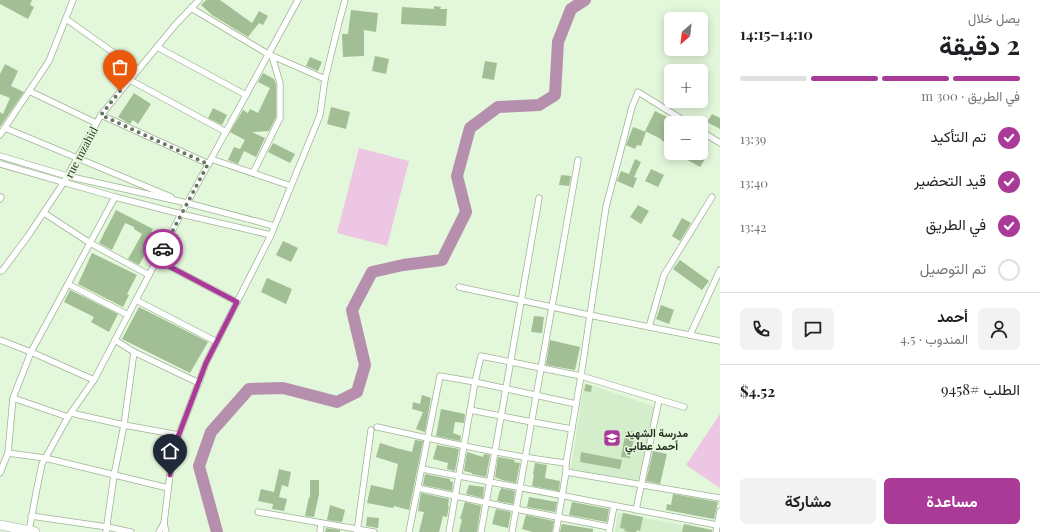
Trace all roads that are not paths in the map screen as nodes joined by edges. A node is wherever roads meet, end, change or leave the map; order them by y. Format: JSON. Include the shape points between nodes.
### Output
{"nodes":[{"id":1,"x":199,"y":0,"type":"edge"},
{"id":2,"x":298,"y":0,"type":"edge"},
{"id":3,"x":345,"y":0,"type":"edge"},
{"id":4,"x":72,"y":1,"type":"edge"},
{"id":5,"x":191,"y":8,"type":"junction"},
{"id":6,"x":66,"y":19,"type":"junction"},
{"id":7,"x":157,"y":47,"type":"junction"},
{"id":8,"x":270,"y":55,"type":"junction"},
{"id":9,"x":138,"y":70,"type":"junction"},
{"id":10,"x":325,"y":79,"type":"junction"},
{"id":11,"x":130,"y":80,"type":"junction"},
{"id":12,"x":29,"y":91,"type":"junction"},
{"id":13,"x":246,"y":95,"type":"junction"},
{"id":14,"x":101,"y":115,"type":"junction"},
{"id":15,"x":677,"y":116,"type":"edge"},
{"id":16,"x":96,"y":123,"type":"junction"},
{"id":17,"x":5,"y":128,"type":"junction"},
{"id":18,"x":226,"y":132,"type":"junction"},
{"id":19,"x":0,"y":135,"type":"edge"},
{"id":20,"x":708,"y":135,"type":"edge"},
{"id":21,"x":720,"y":143,"type":"edge"},
{"id":22,"x":0,"y":156,"type":"edge"},
{"id":23,"x":77,"y":158,"type":"junction"},
{"id":24,"x":578,"y":160,"type":"dead end"},
{"id":25,"x":210,"y":162,"type":"junction"},
{"id":26,"x":0,"y":164,"type":"edge"},
{"id":27,"x":253,"y":173,"type":"junction"},
{"id":28,"x":67,"y":176,"type":"junction"},
{"id":29,"x":64,"y":182,"type":"junction"},
{"id":30,"x":291,"y":186,"type":"junction"},
{"id":31,"x":115,"y":196,"type":"junction"},
{"id":32,"x":712,"y":197,"type":"dead end"},
{"id":33,"x":539,"y":198,"type":"dead end"},
{"id":34,"x":187,"y":203,"type":"junction"},
{"id":35,"x":44,"y":213,"type":"junction"},
{"id":36,"x":181,"y":214,"type":"junction"},
{"id":37,"x":274,"y":226,"type":"junction"},
{"id":38,"x":270,"y":234,"type":"junction"},
{"id":39,"x":90,"y":243,"type":"junction"},
{"id":40,"x":157,"y":260,"type":"junction"},
{"id":41,"x":720,"y":270,"type":"edge"},
{"id":42,"x":1,"y":271,"type":"edge"},
{"id":43,"x":149,"y":275,"type":"junction"},
{"id":44,"x":68,"y":284,"type":"junction"},
{"id":45,"x":459,"y":287,"type":"dead end"},
{"id":46,"x":136,"y":300,"type":"junction"},
{"id":47,"x":522,"y":300,"type":"junction"},
{"id":48,"x":237,"y":302,"type":"junction"},
{"id":49,"x":552,"y":307,"type":"junction"},
{"id":50,"x":128,"y":315,"type":"junction"},
{"id":51,"x":589,"y":315,"type":"junction"},
{"id":52,"x":649,"y":327,"type":"junction"},
{"id":53,"x":690,"y":335,"type":"junction"},
{"id":54,"x":0,"y":340,"type":"edge"},
{"id":55,"x":115,"y":340,"type":"junction"},
{"id":56,"x":720,"y":341,"type":"edge"},
{"id":57,"x":217,"y":342,"type":"junction"},
{"id":58,"x":31,"y":352,"type":"junction"},
{"id":59,"x":134,"y":352,"type":"junction"},
{"id":60,"x":511,"y":363,"type":"junction"},
{"id":61,"x":541,"y":368,"type":"junction"},
{"id":62,"x":581,"y":376,"type":"junction"},
{"id":63,"x":94,"y":380,"type":"junction"},
{"id":64,"x":475,"y":382,"type":"junction"},
{"id":65,"x":199,"y":383,"type":"junction"},
{"id":66,"x":506,"y":389,"type":"junction"},
{"id":67,"x":536,"y":396,"type":"junction"},
{"id":68,"x":13,"y":398,"type":"junction"},
{"id":69,"x":659,"y":400,"type":"junction"},
{"id":70,"x":576,"y":404,"type":"junction"},
{"id":71,"x":684,"y":407,"type":"dead end"},
{"id":72,"x":470,"y":410,"type":"junction"},
{"id":73,"x":70,"y":415,"type":"junction"},
{"id":74,"x":501,"y":416,"type":"junction"},
{"id":75,"x":532,"y":422,"type":"junction"},
{"id":76,"x":124,"y":426,"type":"junction"},
{"id":77,"x":377,"y":427,"type":"dead end"},
{"id":78,"x":572,"y":428,"type":"junction"},
{"id":79,"x":371,"y":430,"type":"dead end"},
{"id":80,"x":179,"y":435,"type":"junction"},
{"id":81,"x":428,"y":439,"type":"junction"},
{"id":82,"x":464,"y":446,"type":"junction"},
{"id":83,"x":495,"y":452,"type":"junction"},
{"id":84,"x":8,"y":453,"type":"junction"},
{"id":85,"x":45,"y":458,"type":"junction"},
{"id":86,"x":525,"y":458,"type":"junction"},
{"id":87,"x":566,"y":463,"type":"junction"},
{"id":88,"x":422,"y":469,"type":"junction"},
{"id":89,"x":566,"y":472,"type":"junction"},
{"id":90,"x":0,"y":473,"type":"edge"},
{"id":91,"x":114,"y":475,"type":"junction"},
{"id":92,"x":458,"y":476,"type":"junction"},
{"id":93,"x":490,"y":482,"type":"junction"},
{"id":94,"x":642,"y":485,"type":"junction"},
{"id":95,"x":520,"y":487,"type":"junction"},
{"id":96,"x":168,"y":488,"type":"junction"},
{"id":97,"x":418,"y":488,"type":"junction"},
{"id":98,"x":455,"y":496,"type":"junction"},
{"id":99,"x":561,"y":496,"type":"junction"},
{"id":100,"x":720,"y":498,"type":"edge"},
{"id":101,"x":486,"y":502,"type":"junction"},
{"id":102,"x":614,"y":506,"type":"junction"},
{"id":103,"x":516,"y":509,"type":"junction"},
{"id":104,"x":636,"y":510,"type":"junction"},
{"id":105,"x":258,"y":512,"type":"dead end"},
{"id":106,"x":720,"y":515,"type":"edge"},
{"id":107,"x":31,"y":516,"type":"junction"},
{"id":108,"x":558,"y":517,"type":"junction"},
{"id":109,"x":164,"y":523,"type":"junction"},
{"id":110,"x":321,"y":523,"type":"junction"},
{"id":111,"x":0,"y":525,"type":"edge"},
{"id":112,"x":717,"y":525,"type":"junction"},
{"id":113,"x":106,"y":529,"type":"edge"},
{"id":114,"x":609,"y":530,"type":"edge"},
{"id":115,"x":358,"y":531,"type":"edge"},
{"id":116,"x":32,"y":532,"type":"edge"},
{"id":117,"x":132,"y":532,"type":"edge"},
{"id":118,"x":159,"y":532,"type":"edge"},
{"id":119,"x":166,"y":532,"type":"edge"},
{"id":120,"x":320,"y":532,"type":"edge"},
{"id":121,"x":374,"y":532,"type":"edge"},
{"id":122,"x":409,"y":532,"type":"edge"},
{"id":123,"x":449,"y":532,"type":"edge"},
{"id":124,"x":481,"y":532,"type":"edge"},
{"id":125,"x":512,"y":532,"type":"edge"},
{"id":126,"x":556,"y":532,"type":"edge"},
{"id":127,"x":716,"y":532,"type":"edge"}],
"edges":[{"from":1,"to":5,"type":"street","name":"rue mzahid"},
{"from":2,"to":8,"type":"street"},
{"from":3,"to":10,"type":"street"},
{"from":4,"to":6,"type":"street"},
{"from":5,"to":7,"type":"street","name":"rue mzahid"},
{"from":5,"to":8,"type":"street"},
{"from":6,"to":9,"type":"street"},
{"from":6,"to":12,"type":"street","via":[[49,61]]},
{"from":7,"to":9,"type":"street","name":"rue mzahid"},
{"from":7,"to":13,"type":"street"},
{"from":8,"to":10,"type":"street"},
{"from":8,"to":13,"type":"street"},
{"from":8,"to":27,"type":"street","via":[[280,83],[280,118]]},
{"from":9,"to":11,"type":"street","name":"rue mzahid"},
{"from":10,"to":30,"type":"street","via":[[320,115]]},
{"from":11,"to":14,"type":"street","name":"rue mzahid"},
{"from":11,"to":18,"type":"street"},
{"from":12,"to":16,"type":"street"},
{"from":12,"to":17,"type":"street"},
{"from":13,"to":18,"type":"street"},
{"from":14,"to":16,"type":"street","name":"rue mzahid"},
{"from":14,"to":25,"type":"street"},
{"from":15,"to":51,"type":"street","via":[[638,92],[606,206]]},
{"from":16,"to":23,"type":"street","name":"rue mzahid"},
{"from":17,"to":19,"type":"street"},
{"from":17,"to":23,"type":"street"},
{"from":18,"to":25,"type":"street"},
{"from":20,"to":21,"type":"street"},
{"from":22,"to":28,"type":"street"},
{"from":23,"to":28,"type":"street","name":"rue mzahid"},
{"from":23,"to":34,"type":"street"},
{"from":24,"to":49,"type":"street"},
{"from":25,"to":27,"type":"street"},
{"from":25,"to":34,"type":"street"},
{"from":26,"to":29,"type":"street"},
{"from":27,"to":30,"type":"street"},
{"from":28,"to":29,"type":"street","name":"rue mzahid"},
{"from":28,"to":34,"type":"street"},
{"from":29,"to":31,"type":"street"},
{"from":29,"to":35,"type":"street","name":"rue mzahid"},
{"from":30,"to":37,"type":"street"},
{"from":31,"to":36,"type":"street"},
{"from":31,"to":39,"type":"street"},
{"from":32,"to":52,"type":"street","via":[[664,274]]},
{"from":33,"to":47,"type":"street"},
{"from":34,"to":36,"type":"street"},
{"from":34,"to":37,"type":"street"},
{"from":35,"to":39,"type":"street"},
{"from":35,"to":42,"type":"street","name":"rue mzahid"},
{"from":36,"to":38,"type":"street"},
{"from":36,"to":40,"type":"street"},
{"from":37,"to":38,"type":"street"},
{"from":38,"to":48,"type":"street"},
{"from":39,"to":43,"type":"street"},
{"from":39,"to":44,"type":"street"},
{"from":40,"to":43,"type":"street"},
{"from":40,"to":48,"type":"street"},
{"from":41,"to":53,"type":"street"},
{"from":43,"to":46,"type":"street"},
{"from":44,"to":50,"type":"street"},
{"from":44,"to":58,"type":"street"},
{"from":45,"to":47,"type":"street"},
{"from":46,"to":50,"type":"street"},
{"from":46,"to":57,"type":"street"},
{"from":47,"to":49,"type":"street"},
{"from":47,"to":60,"type":"street"},
{"from":48,"to":57,"type":"street"},
{"from":49,"to":51,"type":"street"},
{"from":49,"to":61,"type":"street"},
{"from":50,"to":55,"type":"street"},
{"from":51,"to":52,"type":"street"},
{"from":51,"to":62,"type":"street"},
{"from":52,"to":53,"type":"street"},
{"from":53,"to":56,"type":"street"},
{"from":54,"to":58,"type":"street"},
{"from":55,"to":59,"type":"street"},
{"from":55,"to":63,"type":"street"},
{"from":57,"to":65,"type":"street"},
{"from":58,"to":63,"type":"street"},
{"from":58,"to":68,"type":"street"},
{"from":59,"to":65,"type":"street"},
{"from":59,"to":76,"type":"street"},
{"from":60,"to":61,"type":"street"},
{"from":60,"to":64,"type":"street","via":[[481,356]]},
{"from":60,"to":66,"type":"street"},
{"from":61,"to":62,"type":"street"},
{"from":61,"to":67,"type":"street"},
{"from":62,"to":69,"type":"street"},
{"from":62,"to":70,"type":"street"},
{"from":63,"to":73,"type":"street"},
{"from":64,"to":66,"type":"street"},
{"from":64,"to":72,"type":"street"},
{"from":64,"to":81,"type":"street","via":[[440,376]]},
{"from":65,"to":80,"type":"street"},
{"from":66,"to":67,"type":"street"},
{"from":66,"to":74,"type":"street"},
{"from":67,"to":70,"type":"street"},
{"from":67,"to":75,"type":"street"},
{"from":68,"to":73,"type":"street"},
{"from":68,"to":84,"type":"street"},
{"from":69,"to":71,"type":"street"},
{"from":69,"to":94,"type":"street"},
{"from":70,"to":78,"type":"street"},
{"from":72,"to":74,"type":"street"},
{"from":72,"to":82,"type":"street"},
{"from":73,"to":76,"type":"street"},
{"from":73,"to":85,"type":"street"},
{"from":74,"to":75,"type":"street"},
{"from":74,"to":83,"type":"street"},
{"from":75,"to":78,"type":"street"},
{"from":75,"to":86,"type":"street"},
{"from":76,"to":80,"type":"street"},
{"from":76,"to":91,"type":"street"},
{"from":77,"to":81,"type":"street"},
{"from":78,"to":87,"type":"street"},
{"from":79,"to":115,"type":"street"},
{"from":80,"to":96,"type":"street","via":[[173,450]]},
{"from":81,"to":82,"type":"street"},
{"from":81,"to":88,"type":"street"},
{"from":82,"to":83,"type":"street"},
{"from":82,"to":92,"type":"street"},
{"from":83,"to":86,"type":"street"},
{"from":83,"to":93,"type":"street"},
{"from":84,"to":85,"type":"street"},
{"from":84,"to":90,"type":"street"},
{"from":85,"to":91,"type":"street"},
{"from":85,"to":107,"type":"street"},
{"from":86,"to":87,"type":"street"},
{"from":86,"to":95,"type":"street"},
{"from":87,"to":89,"type":"street"},
{"from":88,"to":92,"type":"street"},
{"from":88,"to":97,"type":"street"},
{"from":89,"to":94,"type":"street"},
{"from":89,"to":99,"type":"street"},
{"from":91,"to":96,"type":"street"},
{"from":91,"to":113,"type":"street"},
{"from":92,"to":93,"type":"street"},
{"from":92,"to":98,"type":"street"},
{"from":93,"to":95,"type":"street"},
{"from":93,"to":101,"type":"street"},
{"from":94,"to":100,"type":"street"},
{"from":94,"to":104,"type":"street"},
{"from":95,"to":99,"type":"street"},
{"from":95,"to":103,"type":"street"},
{"from":96,"to":109,"type":"street"},
{"from":97,"to":98,"type":"street"},
{"from":97,"to":122,"type":"street"},
{"from":98,"to":101,"type":"street"},
{"from":98,"to":123,"type":"street"},
{"from":99,"to":102,"type":"street"},
{"from":99,"to":108,"type":"street"},
{"from":101,"to":103,"type":"street"},
{"from":101,"to":124,"type":"street"},
{"from":102,"to":104,"type":"street"},
{"from":102,"to":114,"type":"street"},
{"from":103,"to":108,"type":"street"},
{"from":103,"to":125,"type":"street"},
{"from":104,"to":112,"type":"street"},
{"from":105,"to":110,"type":"street"},
{"from":106,"to":112,"type":"street"},
{"from":107,"to":113,"type":"street"},
{"from":107,"to":116,"type":"street"},
{"from":108,"to":114,"type":"street"},
{"from":108,"to":126,"type":"street"},
{"from":109,"to":118,"type":"street"},
{"from":109,"to":119,"type":"street"},
{"from":110,"to":115,"type":"street"},
{"from":110,"to":120,"type":"street"},
{"from":111,"to":116,"type":"main road"},
{"from":112,"to":127,"type":"street"},
{"from":113,"to":117,"type":"street"},
{"from":115,"to":121,"type":"street"}]}
